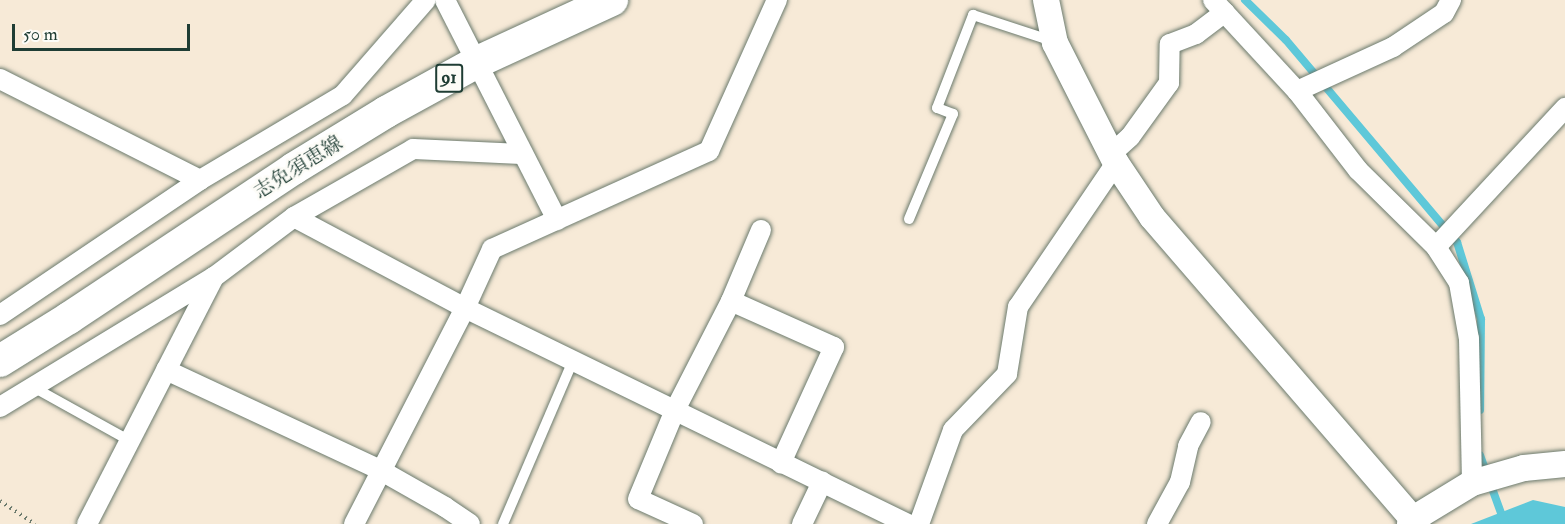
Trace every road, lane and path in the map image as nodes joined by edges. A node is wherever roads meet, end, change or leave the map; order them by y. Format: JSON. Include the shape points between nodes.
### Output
{"nodes":[{"id":1,"x":445,"y":0,"type":"edge"},
{"id":2,"x":612,"y":0,"type":"edge"},
{"id":3,"x":777,"y":0,"type":"edge"},
{"id":4,"x":1046,"y":0,"type":"edge"},
{"id":5,"x":1451,"y":0,"type":"edge"},
{"id":6,"x":425,"y":1,"type":"edge"},
{"id":7,"x":1219,"y":6,"type":"edge"},
{"id":8,"x":1055,"y":42,"type":"junction"},
{"id":9,"x":475,"y":63,"type":"junction"},
{"id":10,"x":0,"y":79,"type":"edge"},
{"id":11,"x":1304,"y":88,"type":"junction"},
{"id":12,"x":1565,"y":108,"type":"edge"},
{"id":13,"x":522,"y":154,"type":"junction"},
{"id":14,"x":1113,"y":159,"type":"junction"},
{"id":15,"x":200,"y":180,"type":"junction"},
{"id":16,"x":294,"y":217,"type":"junction"},
{"id":17,"x":909,"y":219,"type":"dead end"},
{"id":18,"x":557,"y":220,"type":"junction"},
{"id":19,"x":761,"y":230,"type":"dead end"},
{"id":20,"x":1436,"y":248,"type":"junction"},
{"id":21,"x":214,"y":277,"type":"junction"},
{"id":22,"x":732,"y":301,"type":"junction"},
{"id":23,"x":465,"y":308,"type":"junction"},
{"id":24,"x":0,"y":315,"type":"edge"},
{"id":25,"x":0,"y":361,"type":"edge"},
{"id":26,"x":573,"y":361,"type":"junction"},
{"id":27,"x":166,"y":370,"type":"junction"},
{"id":28,"x":33,"y":387,"type":"junction"},
{"id":29,"x":0,"y":407,"type":"edge"},
{"id":30,"x":675,"y":410,"type":"junction"},
{"id":31,"x":1201,"y":422,"type":"dead end"},
{"id":32,"x":130,"y":441,"type":"junction"},
{"id":33,"x":782,"y":463,"type":"junction"},
{"id":34,"x":1565,"y":464,"type":"edge"},
{"id":35,"x":380,"y":470,"type":"junction"},
{"id":36,"x":822,"y":482,"type":"junction"},
{"id":37,"x":1472,"y":483,"type":"junction"},
{"id":38,"x":0,"y":501,"type":"edge"},
{"id":39,"x":1413,"y":522,"type":"edge"},
{"id":40,"x":35,"y":524,"type":"edge"},
{"id":41,"x":87,"y":524,"type":"edge"},
{"id":42,"x":354,"y":524,"type":"edge"},
{"id":43,"x":470,"y":524,"type":"edge"},
{"id":44,"x":503,"y":524,"type":"edge"},
{"id":45,"x":693,"y":524,"type":"edge"},
{"id":46,"x":802,"y":524,"type":"edge"},
{"id":47,"x":907,"y":524,"type":"edge"},
{"id":48,"x":919,"y":524,"type":"edge"},
{"id":49,"x":1157,"y":524,"type":"edge"}],
"edges":[{"from":1,"to":9,"type":"street"},
{"from":2,"to":9,"type":"main road","name":"志免須恵線","number":"91"},
{"from":3,"to":18,"type":"street","via":[[709,152]]},
{"from":4,"to":8,"type":"street"},
{"from":5,"to":11,"type":"street","via":[[1444,13],[1393,47]]},
{"from":6,"to":15,"type":"street","via":[[343,95]]},
{"from":7,"to":11,"type":"street"},
{"from":7,"to":14,"type":"street","via":[[1196,34],[1170,44],[1169,83]]},
{"from":8,"to":14,"type":"street"},
{"from":8,"to":17,"type":"lane","via":[[973,15],[937,108],[953,114]]},
{"from":9,"to":13,"type":"street"},
{"from":9,"to":25,"type":"main road","name":"志免須恵線","number":"91","via":[[292,169]]},
{"from":10,"to":15,"type":"street"},
{"from":11,"to":20,"type":"street","via":[[1358,170]]},
{"from":12,"to":20,"type":"street"},
{"from":13,"to":16,"type":"street","via":[[413,149]]},
{"from":13,"to":18,"type":"street"},
{"from":14,"to":39,"type":"street","via":[[1175,245]]},
{"from":14,"to":48,"type":"street","via":[[1018,307],[1007,374],[953,430]]},
{"from":15,"to":24,"type":"street"},
{"from":16,"to":21,"type":"street"},
{"from":16,"to":23,"type":"street"},
{"from":18,"to":23,"type":"street","via":[[492,249]]},
{"from":19,"to":22,"type":"street"},
{"from":20,"to":37,"type":"street","via":[[1459,283],[1468,339]]},
{"from":21,"to":27,"type":"street"},
{"from":21,"to":28,"type":"street"},
{"from":22,"to":30,"type":"street"},
{"from":22,"to":33,"type":"street","via":[[834,347]]},
{"from":23,"to":26,"type":"street"},
{"from":23,"to":35,"type":"street"},
{"from":26,"to":30,"type":"street"},
{"from":26,"to":44,"type":"lane"},
{"from":27,"to":32,"type":"street"},
{"from":27,"to":35,"type":"street"},
{"from":28,"to":29,"type":"street"},
{"from":28,"to":32,"type":"lane"},
{"from":30,"to":33,"type":"street"},
{"from":30,"to":45,"type":"street","via":[[638,499]]},
{"from":31,"to":49,"type":"street","via":[[1188,446],[1180,482]]},
{"from":32,"to":41,"type":"street"},
{"from":33,"to":36,"type":"street"},
{"from":34,"to":37,"type":"street","via":[[1524,468]]},
{"from":35,"to":42,"type":"street"},
{"from":35,"to":43,"type":"street"},
{"from":36,"to":46,"type":"street"},
{"from":36,"to":47,"type":"street"},
{"from":37,"to":39,"type":"street"},
{"from":38,"to":40,"type":"path"}]}
